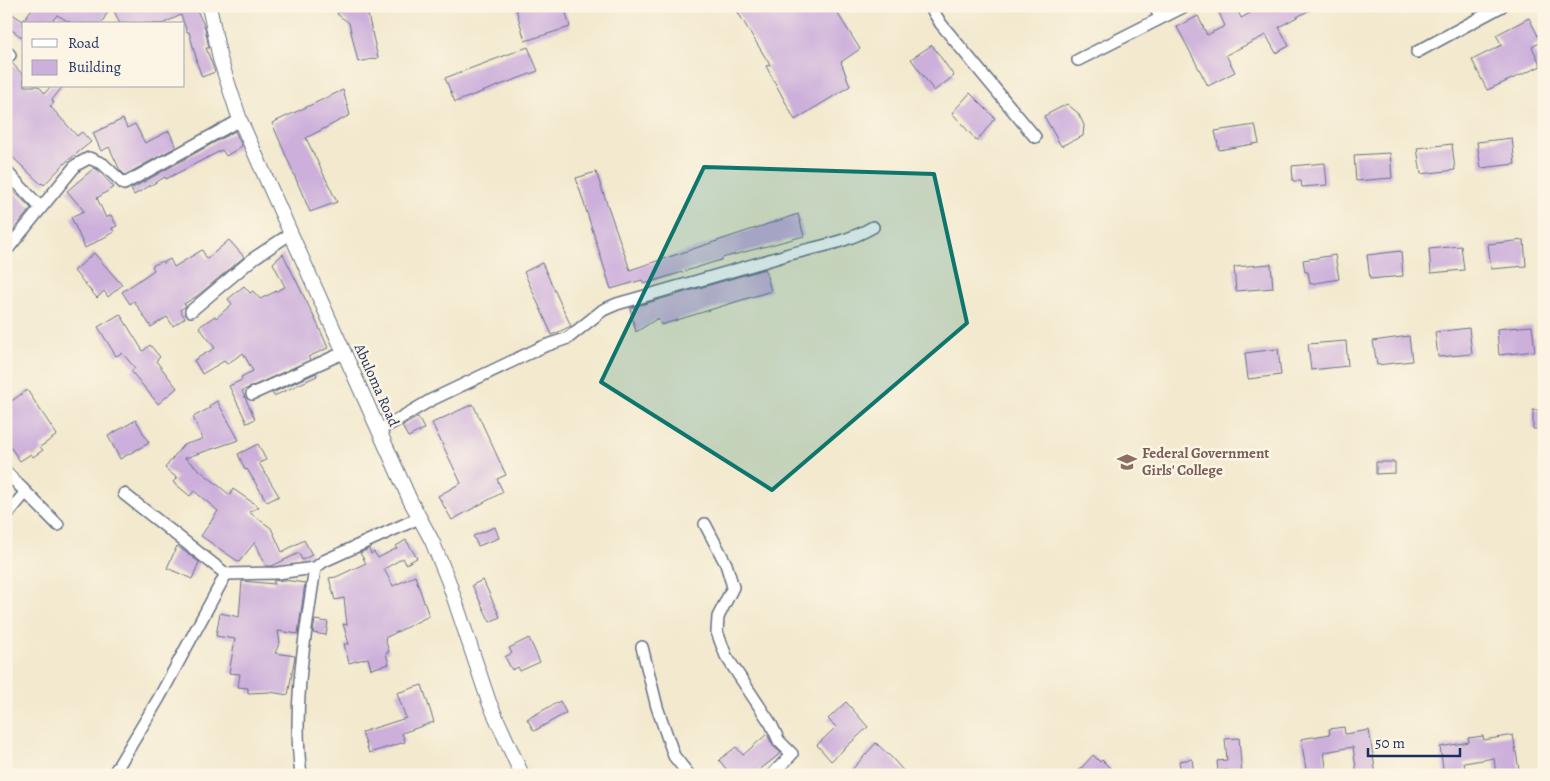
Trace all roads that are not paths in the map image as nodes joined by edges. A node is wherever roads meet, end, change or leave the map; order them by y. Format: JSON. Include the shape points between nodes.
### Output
{"nodes":[{"id":1,"x":209,"y":6,"type":"edge"},
{"id":2,"x":930,"y":6,"type":"edge"},
{"id":3,"x":1154,"y":6,"type":"edge"},
{"id":4,"x":1185,"y":6,"type":"edge"},
{"id":5,"x":1502,"y":6,"type":"edge"},
{"id":6,"x":1161,"y":18,"type":"junction"},
{"id":7,"x":1417,"y":52,"type":"dead end"},
{"id":8,"x":1078,"y":60,"type":"dead end"},
{"id":9,"x":240,"y":120,"type":"junction"},
{"id":10,"x":1036,"y":137,"type":"dead end"},
{"id":11,"x":6,"y":171,"type":"edge"},
{"id":12,"x":41,"y":208,"type":"junction"},
{"id":13,"x":873,"y":228,"type":"dead end"},
{"id":14,"x":290,"y":234,"type":"junction"},
{"id":15,"x":6,"y":252,"type":"edge"},
{"id":16,"x":191,"y":311,"type":"dead end"},
{"id":17,"x":344,"y":352,"type":"junction"},
{"id":18,"x":252,"y":394,"type":"dead end"},
{"id":19,"x":380,"y":430,"type":"junction"},
{"id":20,"x":6,"y":472,"type":"edge"},
{"id":21,"x":25,"y":493,"type":"junction"},
{"id":22,"x":124,"y":494,"type":"dead end"},
{"id":23,"x":6,"y":516,"type":"edge"},
{"id":24,"x":419,"y":518,"type":"junction"},
{"id":25,"x":705,"y":524,"type":"dead end"},
{"id":26,"x":58,"y":525,"type":"dead end"},
{"id":27,"x":315,"y":568,"type":"junction"},
{"id":28,"x":226,"y":574,"type":"junction"},
{"id":29,"x":642,"y":647,"type":"dead end"},
{"id":30,"x":113,"y":775,"type":"edge"},
{"id":31,"x":300,"y":775,"type":"edge"},
{"id":32,"x":522,"y":775,"type":"edge"},
{"id":33,"x":689,"y":775,"type":"edge"},
{"id":34,"x":772,"y":775,"type":"edge"}],
"edges":[{"from":1,"to":9,"type":"street","name":"Abuloma Road","via":[[220,59]]},
{"from":2,"to":10,"type":"street","via":[[940,24]]},
{"from":3,"to":6,"type":"street"},
{"from":4,"to":6,"type":"street"},
{"from":5,"to":7,"type":"street"},
{"from":6,"to":8,"type":"street"},
{"from":9,"to":12,"type":"street","via":[[124,184],[103,164],[89,158],[69,172]]},
{"from":9,"to":14,"type":"street","name":"Abuloma Road"},
{"from":11,"to":12,"type":"street"},
{"from":12,"to":15,"type":"street"},
{"from":13,"to":19,"type":"street","via":[[838,243],[797,252],[602,310],[568,338],[542,347],[431,400]]},
{"from":14,"to":16,"type":"street","via":[[254,258]]},
{"from":14,"to":17,"type":"street","name":"Abuloma Road"},
{"from":17,"to":18,"type":"street"},
{"from":17,"to":19,"type":"street","name":"Abuloma Road"},
{"from":19,"to":24,"type":"street","name":"Abuloma Road"},
{"from":20,"to":21,"type":"street"},
{"from":21,"to":23,"type":"street"},
{"from":21,"to":26,"type":"street"},
{"from":22,"to":28,"type":"street"},
{"from":24,"to":27,"type":"street"},
{"from":24,"to":32,"type":"street","name":"Abuloma Road","via":[[448,580],[489,702]]},
{"from":25,"to":34,"type":"street","via":[[726,564],[733,588],[718,617],[717,632],[726,656],[779,741],[792,754]]},
{"from":27,"to":28,"type":"street"},
{"from":27,"to":31,"type":"street","via":[[302,657],[298,713]]},
{"from":28,"to":30,"type":"street"},
{"from":29,"to":33,"type":"street","via":[[657,708],[674,756]]}]}
